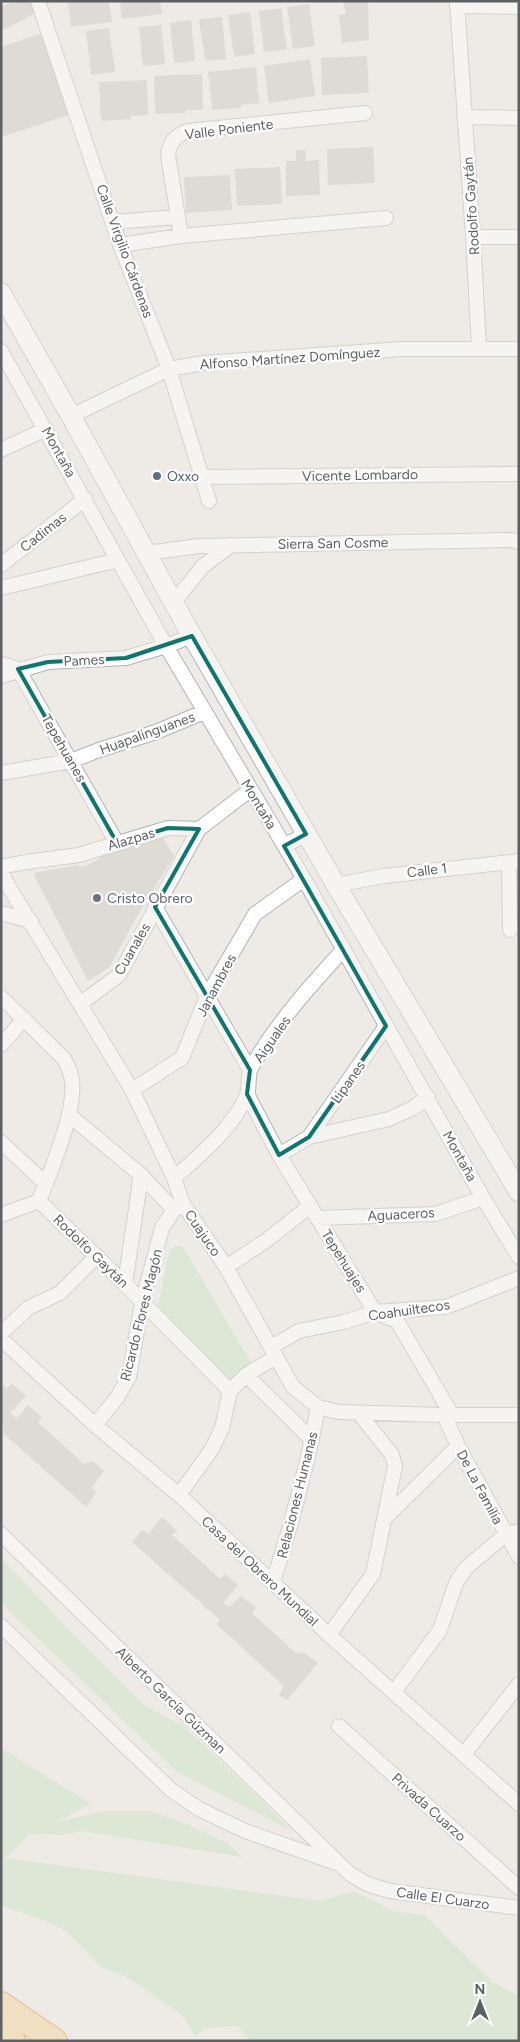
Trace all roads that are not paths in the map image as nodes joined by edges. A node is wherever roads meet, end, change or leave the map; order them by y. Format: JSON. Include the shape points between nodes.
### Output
{"nodes":[{"id":1,"x":38,"y":1,"type":"edge"},
{"id":2,"x":457,"y":4,"type":"edge"},
{"id":3,"x":519,"y":7,"type":"edge"},
{"id":4,"x":365,"y":114,"type":"dead end"},
{"id":5,"x":464,"y":117,"type":"junction"},
{"id":6,"x":519,"y":118,"type":"edge"},
{"id":7,"x":177,"y":216,"type":"junction"},
{"id":8,"x":386,"y":218,"type":"dead end"},
{"id":9,"x":113,"y":222,"type":"junction"},
{"id":10,"x":181,"y":236,"type":"junction"},
{"id":11,"x":474,"y":237,"type":"junction"},
{"id":12,"x":519,"y":237,"type":"edge"},
{"id":13,"x":120,"y":244,"type":"junction"},
{"id":14,"x":1,"y":293,"type":"edge"},
{"id":15,"x":479,"y":348,"type":"junction"},
{"id":16,"x":519,"y":349,"type":"edge"},
{"id":17,"x":1,"y":351,"type":"edge"},
{"id":18,"x":169,"y":369,"type":"junction"},
{"id":19,"x":71,"y":416,"type":"junction"},
{"id":20,"x":46,"y":429,"type":"junction"},
{"id":21,"x":1,"y":450,"type":"edge"},
{"id":22,"x":519,"y":474,"type":"edge"},
{"id":23,"x":202,"y":477,"type":"junction"},
{"id":24,"x":85,"y":499,"type":"junction"},
{"id":25,"x":209,"y":501,"type":"dead end"},
{"id":26,"x":519,"y":542,"type":"edge"},
{"id":27,"x":231,"y":545,"type":"junction"},
{"id":28,"x":147,"y":553,"type":"junction"},
{"id":29,"x":118,"y":560,"type":"junction"},
{"id":30,"x":1,"y":565,"type":"edge"},
{"id":31,"x":1,"y":588,"type":"edge"},
{"id":32,"x":174,"y":602,"type":"junction"},
{"id":33,"x":192,"y":636,"type":"junction"},
{"id":34,"x":166,"y":646,"type":"junction"},
{"id":35,"x":1,"y":664,"type":"edge"},
{"id":36,"x":18,"y":669,"type":"junction"},
{"id":37,"x":1,"y":676,"type":"edge"},
{"id":38,"x":204,"y":712,"type":"junction"},
{"id":39,"x":71,"y":761,"type":"junction"},
{"id":40,"x":1,"y":773,"type":"edge"},
{"id":41,"x":250,"y":790,"type":"junction"},
{"id":42,"x":199,"y":829,"type":"junction"},
{"id":43,"x":306,"y":834,"type":"junction"},
{"id":44,"x":117,"y":844,"type":"junction"},
{"id":45,"x":284,"y":846,"type":"junction"},
{"id":46,"x":514,"y":861,"type":"edge"},
{"id":47,"x":1,"y":867,"type":"edge"},
{"id":48,"x":1,"y":874,"type":"edge"},
{"id":49,"x":304,"y":879,"type":"junction"},
{"id":50,"x":336,"y":885,"type":"junction"},
{"id":51,"x":155,"y":907,"type":"junction"},
{"id":52,"x":1,"y":913,"type":"edge"},
{"id":53,"x":31,"y":921,"type":"junction"},
{"id":54,"x":510,"y":930,"type":"dead end"},
{"id":55,"x":343,"y":950,"type":"junction"},
{"id":56,"x":207,"y":996,"type":"junction"},
{"id":57,"x":1,"y":997,"type":"edge"},
{"id":58,"x":80,"y":1004,"type":"junction"},
{"id":59,"x":24,"y":1019,"type":"junction"},
{"id":60,"x":386,"y":1026,"type":"junction"},
{"id":61,"x":1,"y":1045,"type":"edge"},
{"id":62,"x":250,"y":1070,"type":"junction"},
{"id":63,"x":132,"y":1090,"type":"junction"},
{"id":64,"x":247,"y":1094,"type":"junction"},
{"id":65,"x":428,"y":1097,"type":"junction"},
{"id":66,"x":69,"y":1114,"type":"junction"},
{"id":67,"x":309,"y":1137,"type":"junction"},
{"id":68,"x":1,"y":1142,"type":"edge"},
{"id":69,"x":279,"y":1155,"type":"junction"},
{"id":70,"x":141,"y":1175,"type":"junction"},
{"id":71,"x":174,"y":1178,"type":"junction"},
{"id":72,"x":516,"y":1182,"type":"edge"},
{"id":73,"x":46,"y":1184,"type":"junction"},
{"id":74,"x":483,"y":1198,"type":"junction"},
{"id":75,"x":39,"y":1201,"type":"junction"},
{"id":76,"x":179,"y":1207,"type":"junction"},
{"id":77,"x":313,"y":1212,"type":"junction"},
{"id":78,"x":1,"y":1215,"type":"edge"},
{"id":79,"x":97,"y":1256,"type":"junction"},
{"id":80,"x":519,"y":1257,"type":"edge"},
{"id":81,"x":226,"y":1267,"type":"junction"},
{"id":82,"x":519,"y":1278,"type":"edge"},
{"id":83,"x":125,"y":1284,"type":"junction"},
{"id":84,"x":142,"y":1303,"type":"junction"},
{"id":85,"x":375,"y":1312,"type":"junction"},
{"id":86,"x":1,"y":1333,"type":"edge"},
{"id":87,"x":1,"y":1339,"type":"edge"},
{"id":88,"x":273,"y":1352,"type":"junction"},
{"id":89,"x":246,"y":1376,"type":"junction"},
{"id":90,"x":230,"y":1391,"type":"junction"},
{"id":91,"x":318,"y":1406,"type":"junction"},
{"id":92,"x":359,"y":1413,"type":"junction"},
{"id":93,"x":448,"y":1415,"type":"junction"},
{"id":94,"x":519,"y":1415,"type":"edge"},
{"id":95,"x":95,"y":1425,"type":"junction"},
{"id":96,"x":312,"y":1440,"type":"junction"},
{"id":97,"x":458,"y":1446,"type":"junction"},
{"id":98,"x":179,"y":1496,"type":"junction"},
{"id":99,"x":383,"y":1520,"type":"junction"},
{"id":100,"x":512,"y":1533,"type":"edge"},
{"id":101,"x":1,"y":1534,"type":"edge"},
{"id":102,"x":519,"y":1557,"type":"edge"},
{"id":103,"x":273,"y":1582,"type":"junction"},
{"id":104,"x":1,"y":1626,"type":"edge"},
{"id":105,"x":329,"y":1635,"type":"junction"},
{"id":106,"x":519,"y":1684,"type":"edge"},
{"id":107,"x":394,"y":1692,"type":"junction"},
{"id":108,"x":339,"y":1726,"type":"dead end"},
{"id":109,"x":464,"y":1754,"type":"junction"},
{"id":110,"x":519,"y":1804,"type":"edge"},
{"id":111,"x":340,"y":1865,"type":"junction"},
{"id":112,"x":367,"y":1884,"type":"joint"},
{"id":113,"x":519,"y":1888,"type":"edge"},
{"id":114,"x":519,"y":1908,"type":"edge"},
{"id":115,"x":1,"y":2004,"type":"edge"},
{"id":116,"x":1,"y":2032,"type":"edge"},
{"id":117,"x":13,"y":2041,"type":"edge"},
{"id":118,"x":55,"y":2041,"type":"edge"}],
"edges":[{"from":1,"to":9,"type":"street","name":"Calle Virgilio Cárdenas"},
{"from":2,"to":3,"type":"street"},
{"from":2,"to":5,"type":"street","name":"Rodolfo Gaytán"},
{"from":4,"to":7,"type":"street","name":"Valle Poniente","via":[[179,134],[169,145],[168,155]]},
{"from":5,"to":6,"type":"street"},
{"from":5,"to":11,"type":"street","name":"Rodolfo Gaytán"},
{"from":7,"to":9,"type":"street"},
{"from":7,"to":10,"type":"street","name":"Valle Poniente"},
{"from":8,"to":10,"type":"street"},
{"from":9,"to":13,"type":"street","name":"Calle Virgilio Cárdenas"},
{"from":10,"to":13,"type":"street"},
{"from":11,"to":12,"type":"street"},
{"from":11,"to":15,"type":"street","name":"Rodolfo Gaytán"},
{"from":13,"to":18,"type":"street","name":"Calle Virgilio Cárdenas"},
{"from":14,"to":19,"type":"main road","name":"Montaña"},
{"from":15,"to":16,"type":"street","name":"Alfonso Martínez Domínguez"},
{"from":15,"to":18,"type":"street","name":"Alfonso Martínez Domínguez","via":[[402,349],[204,363]]},
{"from":17,"to":20,"type":"street","name":"Montaña"},
{"from":18,"to":19,"type":"street","name":"Alfonso Martínez Domínguez"},
{"from":18,"to":23,"type":"street","name":"Calle Virgilio Cárdenas"},
{"from":19,"to":28,"type":"main road","name":"Montaña"},
{"from":20,"to":21,"type":"street"},
{"from":20,"to":24,"type":"street","name":"Montaña"},
{"from":22,"to":23,"type":"street","name":"Vicente Lombardo"},
{"from":23,"to":25,"type":"street","name":"Calle Virgilio Cárdenas"},
{"from":24,"to":29,"type":"street","name":"Montaña"},
{"from":24,"to":30,"type":"street","name":"Cadimas"},
{"from":26,"to":27,"type":"street","name":"Sierra San Cosme"},
{"from":27,"to":28,"type":"street","name":"Sierra San Cosme"},
{"from":27,"to":32,"type":"street","via":[[204,566]]},
{"from":28,"to":32,"type":"main road","name":"Montaña"},
{"from":29,"to":31,"type":"street"},
{"from":29,"to":34,"type":"street","name":"Montaña"},
{"from":32,"to":33,"type":"main road","name":"Montaña"},
{"from":33,"to":34,"type":"street","name":"Pames"},
{"from":33,"to":43,"type":"main road","name":"Montaña"},
{"from":34,"to":36,"type":"street","name":"Pames","via":[[126,658],[48,662]]},
{"from":34,"to":38,"type":"street","name":"Montaña"},
{"from":35,"to":36,"type":"street"},
{"from":36,"to":37,"type":"street","name":"Pames"},
{"from":36,"to":39,"type":"street","name":"Tepehuanes"},
{"from":38,"to":39,"type":"street","name":"Huapalinguanes"},
{"from":38,"to":41,"type":"street","name":"Montaña"},
{"from":39,"to":40,"type":"street","name":"Huapalinguanes"},
{"from":39,"to":44,"type":"street","name":"Tepehuanes"},
{"from":41,"to":42,"type":"street"},
{"from":41,"to":45,"type":"street","name":"Montaña"},
{"from":42,"to":44,"type":"street","name":"Alazpas","via":[[168,828]]},
{"from":42,"to":51,"type":"street","name":"Cuanales"},
{"from":43,"to":45,"type":"street"},
{"from":43,"to":50,"type":"main road","name":"Montaña"},
{"from":44,"to":47,"type":"street","name":"Alazpas","via":[[79,855]]},
{"from":45,"to":49,"type":"street","name":"Montaña"},
{"from":46,"to":50,"type":"street","name":"Calle 1","via":[[384,876]]},
{"from":46,"to":54,"type":"street"},
{"from":48,"to":53,"type":"street","name":"Cuajuco"},
{"from":49,"to":55,"type":"street","name":"Montaña"},
{"from":49,"to":56,"type":"street","name":"Janambres","via":[[255,914]]},
{"from":50,"to":72,"type":"main road","name":"Montaña"},
{"from":51,"to":56,"type":"street"},
{"from":51,"to":58,"type":"street","name":"Cuanales","via":[[120,975]]},
{"from":52,"to":53,"type":"street"},
{"from":53,"to":58,"type":"street","name":"Cuajuco"},
{"from":55,"to":60,"type":"street","name":"Montaña"},
{"from":55,"to":62,"type":"street","name":"Aiguales","via":[[308,989]]},
{"from":56,"to":62,"type":"street"},
{"from":56,"to":63,"type":"street","name":"Janambres","via":[[182,1058]]},
{"from":57,"to":59,"type":"street"},
{"from":58,"to":63,"type":"street","name":"Cuajuco"},
{"from":59,"to":61,"type":"street"},
{"from":59,"to":66,"type":"street","via":[[64,1059],[70,1070]]},
{"from":60,"to":65,"type":"street","name":"Montaña"},
{"from":60,"to":67,"type":"street","name":"Lipanes"},
{"from":62,"to":64,"type":"street","name":"Aiguales"},
{"from":63,"to":71,"type":"street","name":"Cuajuco"},
{"from":64,"to":69,"type":"street","name":"Tepehuajes"},
{"from":64,"to":71,"type":"street","name":"Aiguales","via":[[213,1143]]},
{"from":65,"to":67,"type":"street","name":"Lipanes","via":[[389,1119]]},
{"from":65,"to":74,"type":"street","name":"Montaña"},
{"from":66,"to":70,"type":"street"},
{"from":66,"to":73,"type":"street"},
{"from":67,"to":69,"type":"street","name":"Lipanes"},
{"from":68,"to":73,"type":"street"},
{"from":69,"to":77,"type":"street","name":"Tepehuajes"},
{"from":70,"to":76,"type":"street"},
{"from":70,"to":83,"type":"street"},
{"from":71,"to":76,"type":"street","name":"Cuajuco"},
{"from":73,"to":75,"type":"street"},
{"from":74,"to":77,"type":"street","name":"Aguaceros","via":[[436,1214]]},
{"from":74,"to":80,"type":"street","name":"Montaña"},
{"from":75,"to":78,"type":"street"},
{"from":75,"to":79,"type":"street","name":"Rodolfo Gaytán"},
{"from":76,"to":81,"type":"street","name":"Cuajuco"},
{"from":76,"to":84,"type":"street","name":"Ricardo Flores Magón","via":[[162,1228]]},
{"from":77,"to":81,"type":"street"},
{"from":77,"to":85,"type":"street","name":"Tepehuajes"},
{"from":79,"to":83,"type":"street","name":"Rodolfo Gaytán"},
{"from":79,"to":86,"type":"street","via":[[60,1293],[28,1308]]},
{"from":81,"to":88,"type":"street","name":"Cuajuco"},
{"from":82,"to":85,"type":"street","name":"Coahuiltecos","via":[[446,1307]]},
{"from":83,"to":84,"type":"street","name":"Rodolfo Gaytán"},
{"from":84,"to":90,"type":"street"},
{"from":84,"to":95,"type":"street","name":"Ricardo Flores Magón","via":[[129,1377]]},
{"from":85,"to":88,"type":"street","name":"Coahuiltecos","via":[[299,1331]]},
{"from":85,"to":93,"type":"street","via":[[397,1321]]},
{"from":87,"to":95,"type":"street","name":"Casa del Obrero Mundial"},
{"from":88,"to":89,"type":"street","name":"Coahuiltecos"},
{"from":88,"to":91,"type":"street","name":"Cuajuco","via":[[293,1387]]},
{"from":89,"to":90,"type":"street","name":"Coahuiltecos"},
{"from":89,"to":96,"type":"street"},
{"from":90,"to":98,"type":"street","via":[[222,1428],[212,1449]]},
{"from":91,"to":92,"type":"street","name":"Cuajuco"},
{"from":91,"to":96,"type":"street","name":"Relaciones Humanas"},
{"from":92,"to":93,"type":"street","name":"Cuajuco"},
{"from":92,"to":99,"type":"street","via":[[392,1455],[395,1466]]},
{"from":93,"to":94,"type":"street","name":"Cuajuco"},
{"from":93,"to":97,"type":"street","name":"De La Familia"},
{"from":95,"to":98,"type":"street","name":"Casa del Obrero Mundial"},
{"from":96,"to":103,"type":"street","name":"Relaciones Humanas"},
{"from":97,"to":99,"type":"street"},
{"from":97,"to":100,"type":"street","name":"De La Familia"},
{"from":98,"to":103,"type":"street","name":"Casa del Obrero Mundial"},
{"from":99,"to":105,"type":"street","via":[[373,1574]]},
{"from":100,"to":102,"type":"street","name":"De La Familia"},
{"from":100,"to":107,"type":"street","via":[[466,1568],[456,1583],[440,1630]]},
{"from":101,"to":111,"type":"street","name":"Alberto García Gúzman"},
{"from":103,"to":105,"type":"street","name":"Casa del Obrero Mundial"},
{"from":104,"to":111,"type":"street","name":"Alberto García Gúzman","via":[[171,1790],[199,1809],[245,1831]]},
{"from":105,"to":107,"type":"street","name":"Casa del Obrero Mundial"},
{"from":106,"to":109,"type":"street"},
{"from":107,"to":109,"type":"street","name":"Casa del Obrero Mundial"},
{"from":108,"to":113,"type":"street","name":"Privada Cuarzo"},
{"from":109,"to":110,"type":"street","name":"Casa del Obrero Mundial"},
{"from":111,"to":112,"type":"street","name":"Alberto García Gúzman"},
{"from":112,"to":114,"type":"street","name":"Calle El Cuarzo"},
{"from":115,"to":118,"type":"highway"},
{"from":116,"to":117,"type":"highway"}]}
